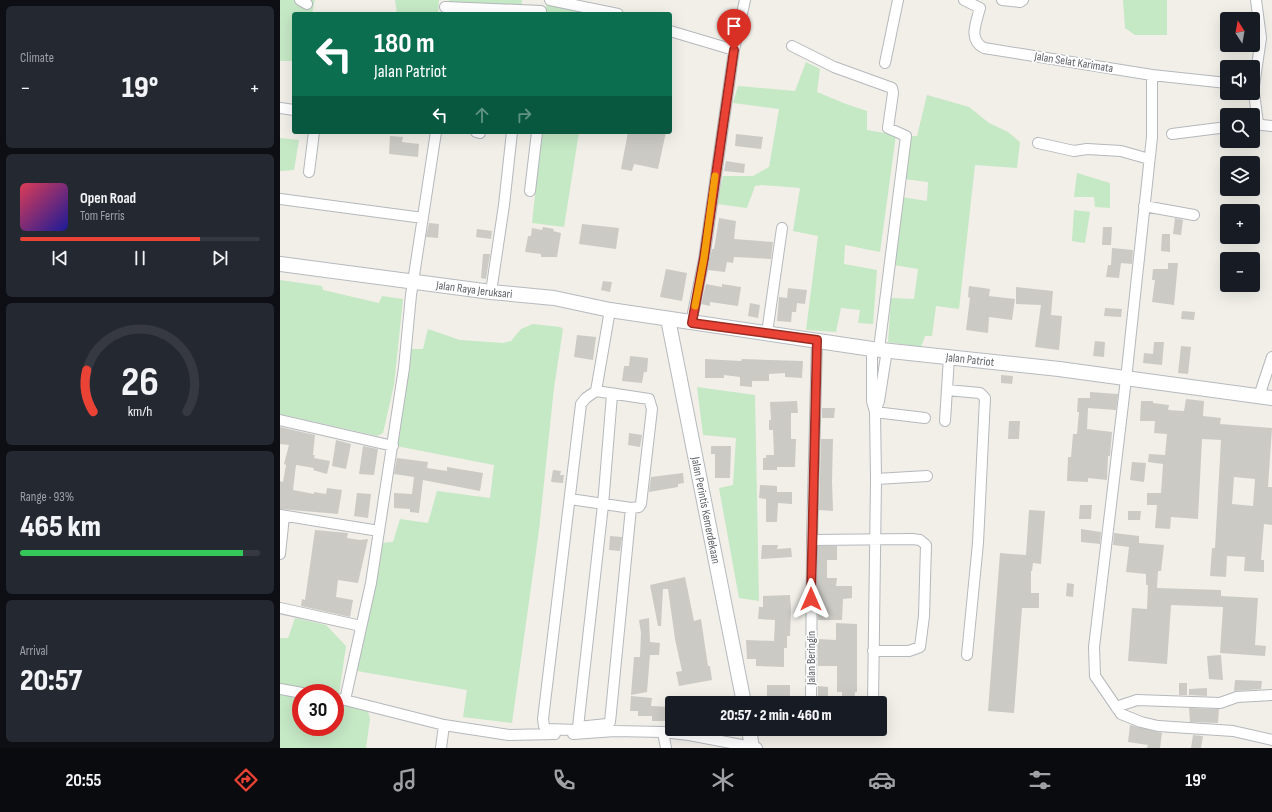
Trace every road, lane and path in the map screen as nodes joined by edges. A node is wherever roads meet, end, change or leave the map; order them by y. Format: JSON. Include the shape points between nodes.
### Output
{"nodes":[{"id":1,"x":543,"y":0,"type":"edge"},
{"id":2,"x":550,"y":0,"type":"edge"},
{"id":3,"x":745,"y":0,"type":"edge"},
{"id":4,"x":898,"y":0,"type":"edge"},
{"id":5,"x":964,"y":0,"type":"edge"},
{"id":6,"x":1002,"y":0,"type":"edge"},
{"id":7,"x":1024,"y":0,"type":"edge"},
{"id":8,"x":1256,"y":0,"type":"edge"},
{"id":9,"x":982,"y":4,"type":"edge"},
{"id":10,"x":445,"y":7,"type":"edge"},
{"id":11,"x":541,"y":12,"type":"edge"},
{"id":12,"x":608,"y":12,"type":"edge"},
{"id":13,"x":672,"y":32,"type":"edge"},
{"id":14,"x":792,"y":46,"type":"dead end"},
{"id":15,"x":734,"y":50,"type":"junction"},
{"id":16,"x":1258,"y":60,"type":"edge"},
{"id":17,"x":885,"y":62,"type":"dead end"},
{"id":18,"x":1152,"y":75,"type":"junction"},
{"id":19,"x":1220,"y":82,"type":"edge"},
{"id":20,"x":280,"y":108,"type":"edge"},
{"id":21,"x":292,"y":110,"type":"edge"},
{"id":22,"x":1260,"y":124,"type":"edge"},
{"id":23,"x":1272,"y":126,"type":"edge"},
{"id":24,"x":1220,"y":128,"type":"edge"},
{"id":25,"x":314,"y":134,"type":"edge"},
{"id":26,"x":436,"y":134,"type":"edge"},
{"id":27,"x":512,"y":134,"type":"edge"},
{"id":28,"x":537,"y":134,"type":"edge"},
{"id":29,"x":1172,"y":134,"type":"dead end"},
{"id":30,"x":1038,"y":143,"type":"dead end"},
{"id":31,"x":1149,"y":159,"type":"junction"},
{"id":32,"x":309,"y":172,"type":"dead end"},
{"id":33,"x":530,"y":191,"type":"dead end"},
{"id":34,"x":280,"y":199,"type":"edge"},
{"id":35,"x":1144,"y":206,"type":"junction"},
{"id":36,"x":1194,"y":215,"type":"dead end"},
{"id":37,"x":423,"y":218,"type":"junction"},
{"id":38,"x":782,"y":228,"type":"dead end"},
{"id":39,"x":280,"y":264,"type":"edge"},
{"id":40,"x":412,"y":287,"type":"junction"},
{"id":41,"x":491,"y":292,"type":"junction"},
{"id":42,"x":610,"y":310,"type":"junction"},
{"id":43,"x":668,"y":318,"type":"junction"},
{"id":44,"x":692,"y":323,"type":"junction"},
{"id":45,"x":768,"y":333,"type":"junction"},
{"id":46,"x":816,"y":344,"type":"junction"},
{"id":47,"x":879,"y":349,"type":"junction"},
{"id":48,"x":1272,"y":357,"type":"edge"},
{"id":49,"x":948,"y":360,"type":"junction"},
{"id":50,"x":1126,"y":379,"type":"junction"},
{"id":51,"x":946,"y":390,"type":"junction"},
{"id":52,"x":596,"y":391,"type":"junction"},
{"id":53,"x":612,"y":395,"type":"junction"},
{"id":54,"x":1266,"y":397,"type":"edge"},
{"id":55,"x":875,"y":412,"type":"junction"},
{"id":56,"x":925,"y":418,"type":"dead end"},
{"id":57,"x":280,"y":420,"type":"edge"},
{"id":58,"x":945,"y":421,"type":"dead end"},
{"id":59,"x":393,"y":446,"type":"junction"},
{"id":60,"x":927,"y":476,"type":"dead end"},
{"id":61,"x":876,"y":479,"type":"junction"},
{"id":62,"x":570,"y":498,"type":"junction"},
{"id":63,"x":603,"y":505,"type":"junction"},
{"id":64,"x":631,"y":508,"type":"junction"},
{"id":65,"x":282,"y":516,"type":"edge"},
{"id":66,"x":379,"y":531,"type":"junction"},
{"id":67,"x":876,"y":538,"type":"junction"},
{"id":68,"x":812,"y":540,"type":"junction"},
{"id":69,"x":280,"y":554,"type":"edge"},
{"id":70,"x":280,"y":608,"type":"edge"},
{"id":71,"x":361,"y":626,"type":"junction"},
{"id":72,"x":873,"y":651,"type":"junction"},
{"id":73,"x":967,"y":655,"type":"dead end"},
{"id":74,"x":344,"y":686,"type":"edge"},
{"id":75,"x":280,"y":689,"type":"edge"},
{"id":76,"x":292,"y":691,"type":"edge"},
{"id":77,"x":1272,"y":695,"type":"edge"},
{"id":78,"x":743,"y":696,"type":"edge"},
{"id":79,"x":810,"y":696,"type":"edge"},
{"id":80,"x":873,"y":696,"type":"edge"},
{"id":81,"x":344,"y":701,"type":"edge"},
{"id":82,"x":1116,"y":707,"type":"junction"},
{"id":83,"x":444,"y":725,"type":"junction"},
{"id":84,"x":578,"y":731,"type":"junction"},
{"id":85,"x":663,"y":732,"type":"junction"},
{"id":86,"x":751,"y":736,"type":"edge"},
{"id":87,"x":1272,"y":740,"type":"edge"},
{"id":88,"x":754,"y":747,"type":"edge"},
{"id":89,"x":441,"y":748,"type":"edge"},
{"id":90,"x":666,"y":748,"type":"edge"}],
"edges":[{"from":1,"to":11,"type":"street"},
{"from":2,"to":12,"type":"street"},
{"from":3,"to":15,"type":"street"},
{"from":4,"to":17,"type":"street"},
{"from":5,"to":9,"type":"street","name":"Jalan Selat Karimata"},
{"from":6,"to":7,"type":"street"},
{"from":8,"to":16,"type":"street","via":[[1261,38]]},
{"from":9,"to":18,"type":"street","name":"Jalan Selat Karimata","via":[[974,40],[984,48]]},
{"from":10,"to":11,"type":"street"},
{"from":13,"to":15,"type":"street"},
{"from":14,"to":47,"type":"street","via":[[834,67],[889,86],[893,90],[888,128],[905,135],[907,140]]},
{"from":15,"to":44,"type":"street"},
{"from":18,"to":19,"type":"street","name":"Jalan Selat Karimata"},
{"from":18,"to":31,"type":"street","via":[[1152,137]]},
{"from":20,"to":21,"type":"street"},
{"from":22,"to":23,"type":"street"},
{"from":24,"to":29,"type":"street"},
{"from":25,"to":32,"type":"street"},
{"from":26,"to":37,"type":"street"},
{"from":27,"to":41,"type":"street"},
{"from":28,"to":33,"type":"street"},
{"from":30,"to":31,"type":"street","via":[[1074,151],[1087,148],[1121,151]]},
{"from":31,"to":35,"type":"street"},
{"from":34,"to":37,"type":"street"},
{"from":35,"to":36,"type":"street"},
{"from":35,"to":50,"type":"street"},
{"from":37,"to":40,"type":"street"},
{"from":38,"to":45,"type":"street"},
{"from":39,"to":40,"type":"street","name":"Jalan Raya Jeruksari"},
{"from":40,"to":41,"type":"street","name":"Jalan Raya Jeruksari"},
{"from":40,"to":59,"type":"street"},
{"from":41,"to":42,"type":"street","name":"Jalan Raya Jeruksari","via":[[554,298]]},
{"from":42,"to":43,"type":"street","name":"Jalan Raya Jeruksari"},
{"from":42,"to":52,"type":"street"},
{"from":43,"to":44,"type":"street","name":"Jalan Patriot"},
{"from":43,"to":78,"type":"street","name":"Jalan Perintis Kemerdekaan"},
{"from":44,"to":45,"type":"street","name":"Jalan Patriot"},
{"from":45,"to":46,"type":"street","name":"Jalan Patriot"},
{"from":46,"to":47,"type":"street","name":"Jalan Patriot"},
{"from":46,"to":68,"type":"street","name":"Jalan Beringin"},
{"from":47,"to":49,"type":"street","name":"Jalan Patriot"},
{"from":47,"to":55,"type":"street","via":[[872,401]]},
{"from":48,"to":54,"type":"street"},
{"from":49,"to":50,"type":"street","name":"Jalan Patriot"},
{"from":49,"to":51,"type":"street"},
{"from":50,"to":54,"type":"street","name":"Jalan Patriot"},
{"from":50,"to":82,"type":"street","via":[[1094,659],[1095,676]]},
{"from":51,"to":58,"type":"street"},
{"from":51,"to":73,"type":"street","via":[[980,393],[985,398],[978,535]]},
{"from":52,"to":53,"type":"street"},
{"from":52,"to":62,"type":"street","via":[[581,404]]},
{"from":53,"to":63,"type":"street"},
{"from":53,"to":64,"type":"street","via":[[644,398],[652,404],[641,504],[639,507]]},
{"from":55,"to":56,"type":"street"},
{"from":55,"to":61,"type":"street"},
{"from":57,"to":59,"type":"street"},
{"from":59,"to":66,"type":"street"},
{"from":60,"to":61,"type":"street"},
{"from":61,"to":67,"type":"street"},
{"from":62,"to":63,"type":"street"},
{"from":62,"to":84,"type":"street","via":[[543,720],[547,729]]},
{"from":63,"to":64,"type":"street"},
{"from":63,"to":84,"type":"street"},
{"from":64,"to":84,"type":"street","via":[[610,722]]},
{"from":65,"to":66,"type":"street"},
{"from":65,"to":69,"type":"street"},
{"from":66,"to":71,"type":"street"},
{"from":67,"to":68,"type":"street"},
{"from":67,"to":72,"type":"street"},
{"from":67,"to":72,"type":"street","via":[[920,540],[924,541],[926,548],[924,616],[920,647],[909,652]]},
{"from":68,"to":79,"type":"street","name":"Jalan Beringin"},
{"from":70,"to":71,"type":"street"},
{"from":71,"to":74,"type":"street"},
{"from":72,"to":80,"type":"street"},
{"from":75,"to":76,"type":"street"},
{"from":77,"to":82,"type":"street","via":[[1237,697],[1220,703],[1137,700]]},
{"from":81,"to":83,"type":"street"},
{"from":82,"to":87,"type":"street","via":[[1121,714],[1141,722],[1233,731]]},
{"from":83,"to":84,"type":"street","via":[[509,735]]},
{"from":83,"to":89,"type":"street"},
{"from":84,"to":85,"type":"street"},
{"from":85,"to":88,"type":"street"},
{"from":85,"to":90,"type":"street"},
{"from":86,"to":88,"type":"street"}]}
